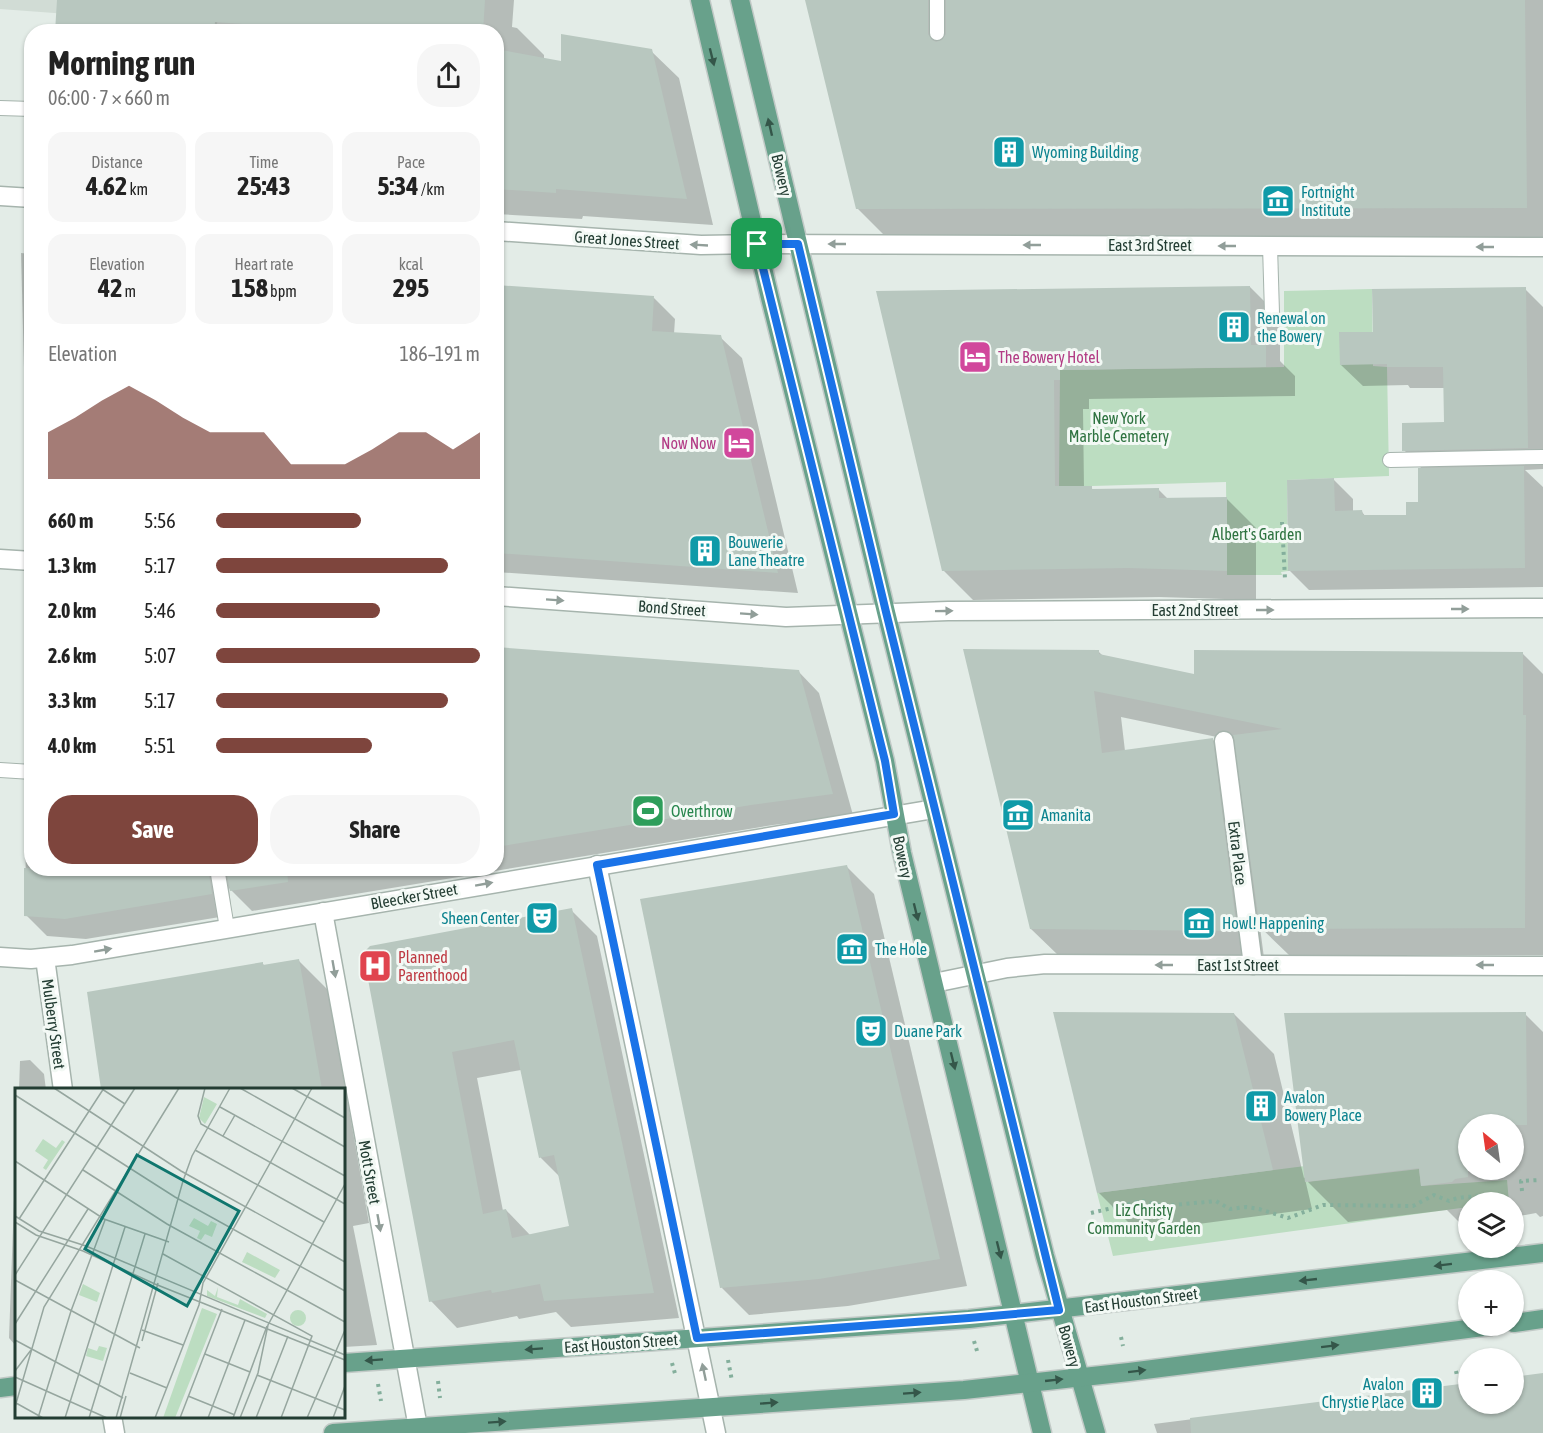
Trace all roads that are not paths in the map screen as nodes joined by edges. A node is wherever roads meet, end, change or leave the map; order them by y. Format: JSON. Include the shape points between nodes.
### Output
{"nodes":[{"id":1,"x":700,"y":0,"type":"edge"},
{"id":2,"x":740,"y":0,"type":"edge"},
{"id":3,"x":937,"y":0,"type":"edge"},
{"id":4,"x":937,"y":33,"type":"dead end"},
{"id":5,"x":0,"y":108,"type":"edge"},
{"id":6,"x":24,"y":109,"type":"edge"},
{"id":7,"x":0,"y":196,"type":"edge"},
{"id":8,"x":24,"y":198,"type":"edge"},
{"id":9,"x":504,"y":232,"type":"edge"},
{"id":10,"x":757,"y":244,"type":"junction"},
{"id":11,"x":798,"y":244,"type":"junction"},
{"id":12,"x":1270,"y":246,"type":"junction"},
{"id":13,"x":1543,"y":247,"type":"edge"},
{"id":14,"x":1272,"y":313,"type":"dead end"},
{"id":15,"x":1543,"y":457,"type":"edge"},
{"id":16,"x":1390,"y":460,"type":"dead end"},
{"id":17,"x":0,"y":559,"type":"edge"},
{"id":18,"x":24,"y":560,"type":"edge"},
{"id":19,"x":504,"y":597,"type":"edge"},
{"id":20,"x":1543,"y":608,"type":"edge"},
{"id":21,"x":886,"y":612,"type":"junction"},
{"id":22,"x":847,"y":614,"type":"junction"},
{"id":23,"x":1224,"y":741,"type":"dead end"},
{"id":24,"x":0,"y":770,"type":"edge"},
{"id":25,"x":24,"y":772,"type":"edge"},
{"id":26,"x":934,"y":809,"type":"junction"},
{"id":27,"x":894,"y":814,"type":"junction"},
{"id":28,"x":597,"y":865,"type":"junction"},
{"id":29,"x":218,"y":876,"type":"edge"},
{"id":30,"x":323,"y":912,"type":"junction"},
{"id":31,"x":227,"y":928,"type":"junction"},
{"id":32,"x":0,"y":957,"type":"edge"},
{"id":33,"x":45,"y":958,"type":"junction"},
{"id":34,"x":1253,"y":965,"type":"junction"},
{"id":35,"x":1543,"y":966,"type":"edge"},
{"id":36,"x":975,"y":975,"type":"junction"},
{"id":37,"x":934,"y":983,"type":"junction"},
{"id":38,"x":63,"y":1088,"type":"edge"},
{"id":39,"x":1543,"y":1253,"type":"edge"},
{"id":40,"x":1059,"y":1310,"type":"junction"},
{"id":41,"x":1013,"y":1314,"type":"junction"},
{"id":42,"x":1543,"y":1319,"type":"edge"},
{"id":43,"x":1524,"y":1322,"type":"edge"},
{"id":44,"x":1458,"y":1330,"type":"edge"},
{"id":45,"x":697,"y":1338,"type":"junction"},
{"id":46,"x":404,"y":1358,"type":"junction"},
{"id":47,"x":345,"y":1363,"type":"edge"},
{"id":48,"x":1078,"y":1377,"type":"junction"},
{"id":49,"x":1030,"y":1383,"type":"junction"},
{"id":50,"x":15,"y":1386,"type":"edge"},
{"id":51,"x":0,"y":1388,"type":"edge"},
{"id":52,"x":711,"y":1407,"type":"junction"},
{"id":53,"x":112,"y":1418,"type":"edge"},
{"id":54,"x":418,"y":1430,"type":"edge"},
{"id":55,"x":115,"y":1433,"type":"edge"},
{"id":56,"x":333,"y":1433,"type":"edge"},
{"id":57,"x":716,"y":1433,"type":"edge"},
{"id":58,"x":1042,"y":1433,"type":"edge"},
{"id":59,"x":1095,"y":1433,"type":"edge"}],
"edges":[{"from":1,"to":10,"type":"main road","name":"Bowery","one_way":true},
{"from":11,"to":2,"type":"main road","name":"Bowery","one_way":true},
{"from":3,"to":4,"type":"lane"},
{"from":5,"to":6,"type":"lane"},
{"from":7,"to":8,"type":"street"},
{"from":10,"to":9,"type":"street","name":"Great Jones Street","one_way":true,"via":[[700,245]]},
{"from":10,"to":11,"type":"street","name":"East 3rd Street"},
{"from":10,"to":22,"type":"main road","name":"Bowery"},
{"from":12,"to":11,"type":"street","name":"East 3rd Street","one_way":true},
{"from":11,"to":21,"type":"main road","name":"Bowery"},
{"from":13,"to":12,"type":"street","name":"East 3rd Street","one_way":true},
{"from":12,"to":14,"type":"lane"},
{"from":15,"to":16,"type":"lane"},
{"from":17,"to":18,"type":"street"},
{"from":19,"to":22,"type":"street","name":"Bond Street","one_way":true,"via":[[786,617]]},
{"from":21,"to":20,"type":"street","name":"East 2nd Street","one_way":true},
{"from":21,"to":22,"type":"street","name":"East 2nd Street"},
{"from":21,"to":26,"type":"main road","name":"Bowery"},
{"from":22,"to":27,"type":"main road","name":"Bowery","via":[[885,761]]},
{"from":23,"to":34,"type":"street","name":"Extra Place"},
{"from":24,"to":25,"type":"lane"},
{"from":26,"to":27,"type":"street","name":"Bleecker Street"},
{"from":26,"to":36,"type":"main road","name":"Bowery"},
{"from":27,"to":28,"type":"street","name":"Bleecker Street"},
{"from":27,"to":37,"type":"main road","name":"Bowery","one_way":true},
{"from":30,"to":28,"type":"street","name":"Bleecker Street","one_way":true},
{"from":28,"to":45,"type":"street"},
{"from":29,"to":31,"type":"lane"},
{"from":30,"to":31,"type":"street","name":"Bleecker Street"},
{"from":30,"to":46,"type":"street","name":"Mott Street","one_way":true},
{"from":33,"to":31,"type":"street","name":"Bleecker Street","one_way":true},
{"from":32,"to":33,"type":"street","name":"Bleecker Street"},
{"from":33,"to":38,"type":"street","name":"Mulberry Street"},
{"from":35,"to":34,"type":"street","name":"East 1st Street","one_way":true},
{"from":34,"to":36,"type":"street","name":"East 1st Street","one_way":true,"via":[[1046,964]]},
{"from":36,"to":37,"type":"street","name":"East 1st Street"},
{"from":36,"to":40,"type":"main road","name":"Bowery"},
{"from":37,"to":41,"type":"main road","name":"Bowery","one_way":true},
{"from":39,"to":40,"type":"main road","name":"East Houston Street","one_way":true},
{"from":40,"to":41,"type":"main road","name":"East Houston Street"},
{"from":40,"to":48,"type":"main road","name":"Bowery"},
{"from":41,"to":45,"type":"main road","name":"East Houston Street"},
{"from":41,"to":49,"type":"main road","name":"Bowery"},
{"from":42,"to":43,"type":"main road"},
{"from":48,"to":44,"type":"main road","one_way":true},
{"from":45,"to":46,"type":"main road","name":"East Houston Street","one_way":true},
{"from":52,"to":45,"type":"street","one_way":true},
{"from":46,"to":47,"type":"main road","name":"East Houston Street","one_way":true},
{"from":46,"to":54,"type":"street","name":"Mott Street"},
{"from":49,"to":48,"type":"main road","one_way":true},
{"from":48,"to":59,"type":"main road","name":"Bowery"},
{"from":52,"to":49,"type":"main road","one_way":true},
{"from":49,"to":58,"type":"main road","name":"Bowery"},
{"from":50,"to":51,"type":"main road"},
{"from":54,"to":52,"type":"main road","one_way":true},
{"from":52,"to":57,"type":"street"},
{"from":53,"to":55,"type":"street"},
{"from":54,"to":56,"type":"main road"}]}
